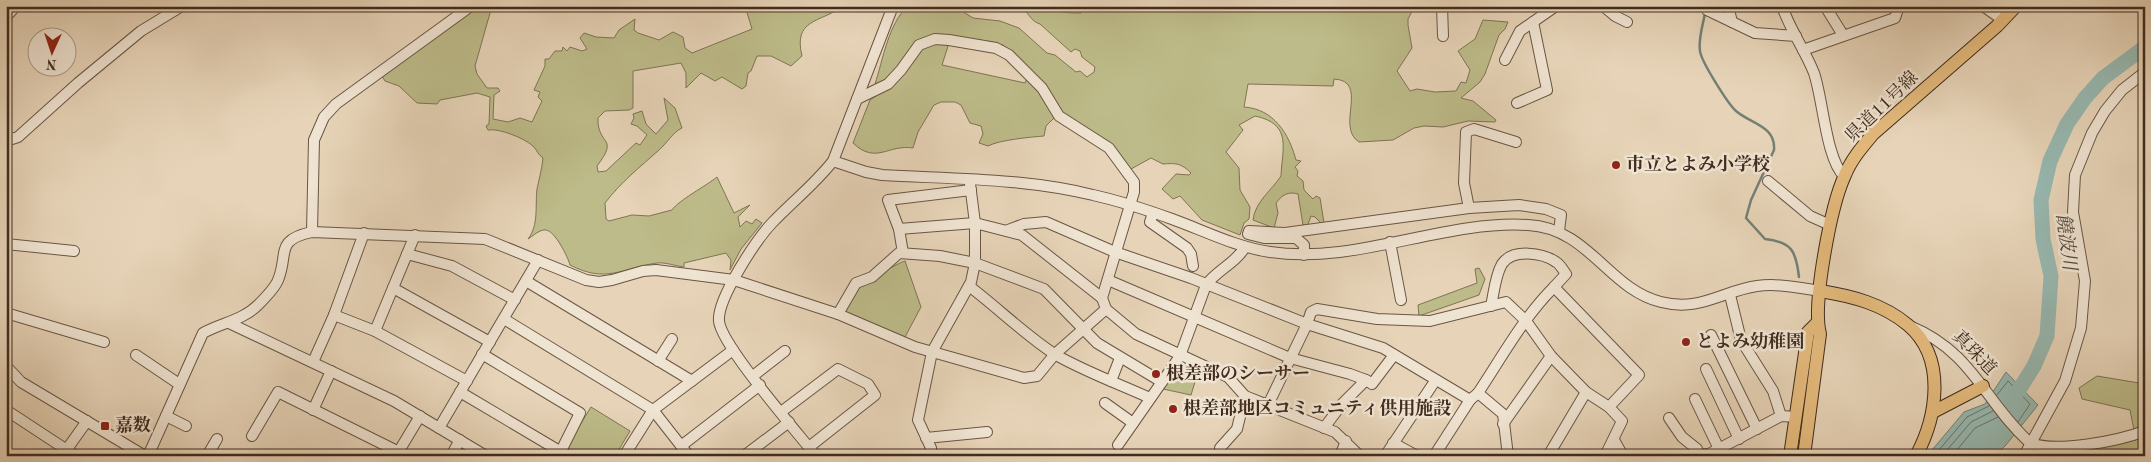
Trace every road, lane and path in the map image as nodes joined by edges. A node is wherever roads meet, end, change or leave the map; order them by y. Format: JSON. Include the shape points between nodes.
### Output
{"nodes":[{"id":1,"x":16,"y":6,"type":"edge"},
{"id":2,"x":182,"y":6,"type":"edge"},
{"id":3,"x":471,"y":6,"type":"edge"},
{"id":4,"x":893,"y":6,"type":"edge"},
{"id":5,"x":1442,"y":6,"type":"edge"},
{"id":6,"x":1556,"y":6,"type":"edge"},
{"id":7,"x":1603,"y":6,"type":"edge"},
{"id":8,"x":1728,"y":6,"type":"edge"},
{"id":9,"x":1782,"y":6,"type":"edge"},
{"id":10,"x":1825,"y":6,"type":"edge"},
{"id":11,"x":1899,"y":6,"type":"edge"},
{"id":12,"x":1983,"y":6,"type":"edge"},
{"id":13,"x":2016,"y":6,"type":"edge"},
{"id":14,"x":1707,"y":10,"type":"dead end"},
{"id":15,"x":6,"y":17,"type":"edge"},
{"id":16,"x":2003,"y":20,"type":"junction"},
{"id":17,"x":1533,"y":22,"type":"junction"},
{"id":18,"x":1627,"y":22,"type":"dead end"},
{"id":19,"x":1732,"y":22,"type":"junction"},
{"id":20,"x":1443,"y":36,"type":"dead end"},
{"id":21,"x":1796,"y":36,"type":"junction"},
{"id":22,"x":1843,"y":36,"type":"junction"},
{"id":23,"x":1803,"y":50,"type":"junction"},
{"id":24,"x":1505,"y":60,"type":"dead end"},
{"id":25,"x":2145,"y":72,"type":"edge"},
{"id":26,"x":857,"y":99,"type":"junction"},
{"id":27,"x":1517,"y":103,"type":"dead end"},
{"id":28,"x":6,"y":141,"type":"edge"},
{"id":29,"x":1516,"y":142,"type":"dead end"},
{"id":30,"x":833,"y":161,"type":"junction"},
{"id":31,"x":1844,"y":176,"type":"junction"},
{"id":32,"x":969,"y":178,"type":"junction"},
{"id":33,"x":1768,"y":181,"type":"dead end"},
{"id":34,"x":971,"y":190,"type":"junction"},
{"id":35,"x":6,"y":194,"type":"edge"},
{"id":36,"x":1129,"y":205,"type":"junction"},
{"id":37,"x":1469,"y":208,"type":"junction"},
{"id":38,"x":1153,"y":213,"type":"junction"},
{"id":39,"x":976,"y":223,"type":"junction"},
{"id":40,"x":1830,"y":225,"type":"junction"},
{"id":41,"x":899,"y":229,"type":"junction"},
{"id":42,"x":1008,"y":230,"type":"junction"},
{"id":43,"x":1559,"y":231,"type":"junction"},
{"id":44,"x":312,"y":232,"type":"junction"},
{"id":45,"x":364,"y":232,"type":"junction"},
{"id":46,"x":415,"y":235,"type":"junction"},
{"id":47,"x":6,"y":237,"type":"edge"},
{"id":48,"x":1390,"y":242,"type":"junction"},
{"id":49,"x":6,"y":244,"type":"edge"},
{"id":50,"x":1245,"y":248,"type":"junction"},
{"id":51,"x":74,"y":251,"type":"dead end"},
{"id":52,"x":1115,"y":252,"type":"junction"},
{"id":53,"x":903,"y":253,"type":"junction"},
{"id":54,"x":407,"y":254,"type":"junction"},
{"id":55,"x":1304,"y":255,"type":"junction"},
{"id":56,"x":538,"y":260,"type":"junction"},
{"id":57,"x":976,"y":263,"type":"junction"},
{"id":58,"x":1193,"y":266,"type":"dead end"},
{"id":59,"x":734,"y":280,"type":"junction"},
{"id":60,"x":1108,"y":280,"type":"junction"},
{"id":61,"x":526,"y":281,"type":"junction"},
{"id":62,"x":1206,"y":285,"type":"junction"},
{"id":63,"x":969,"y":286,"type":"junction"},
{"id":64,"x":1554,"y":287,"type":"junction"},
{"id":65,"x":393,"y":288,"type":"junction"},
{"id":66,"x":1820,"y":291,"type":"junction"},
{"id":67,"x":1730,"y":295,"type":"junction"},
{"id":68,"x":1102,"y":298,"type":"junction"},
{"id":69,"x":515,"y":300,"type":"junction"},
{"id":70,"x":1401,"y":300,"type":"dead end"},
{"id":71,"x":1491,"y":306,"type":"junction"},
{"id":72,"x":1106,"y":309,"type":"junction"},
{"id":73,"x":6,"y":314,"type":"edge"},
{"id":74,"x":838,"y":314,"type":"junction"},
{"id":75,"x":334,"y":315,"type":"junction"},
{"id":76,"x":504,"y":319,"type":"junction"},
{"id":77,"x":1194,"y":319,"type":"junction"},
{"id":78,"x":1526,"y":321,"type":"junction"},
{"id":79,"x":229,"y":323,"type":"junction"},
{"id":80,"x":1817,"y":323,"type":"junction"},
{"id":81,"x":1307,"y":324,"type":"junction"},
{"id":82,"x":1909,"y":326,"type":"junction"},
{"id":83,"x":1082,"y":328,"type":"junction"},
{"id":84,"x":375,"y":331,"type":"junction"},
{"id":85,"x":1711,"y":335,"type":"dead end"},
{"id":86,"x":672,"y":339,"type":"dead end"},
{"id":87,"x":104,"y":342,"type":"dead end"},
{"id":88,"x":490,"y":342,"type":"junction"},
{"id":89,"x":733,"y":350,"type":"junction"},
{"id":90,"x":785,"y":351,"type":"dead end"},
{"id":91,"x":932,"y":352,"type":"junction"},
{"id":92,"x":482,"y":354,"type":"junction"},
{"id":93,"x":1055,"y":354,"type":"junction"},
{"id":94,"x":136,"y":355,"type":"dead end"},
{"id":95,"x":1394,"y":355,"type":"junction"},
{"id":96,"x":1180,"y":356,"type":"junction"},
{"id":97,"x":1551,"y":356,"type":"junction"},
{"id":98,"x":1120,"y":358,"type":"junction"},
{"id":99,"x":1290,"y":358,"type":"junction"},
{"id":100,"x":658,"y":361,"type":"junction"},
{"id":101,"x":313,"y":362,"type":"junction"},
{"id":102,"x":6,"y":368,"type":"edge"},
{"id":103,"x":1706,"y":369,"type":"dead end"},
{"id":104,"x":331,"y":371,"type":"junction"},
{"id":105,"x":753,"y":376,"type":"junction"},
{"id":106,"x":1366,"y":380,"type":"junction"},
{"id":107,"x":467,"y":381,"type":"junction"},
{"id":108,"x":692,"y":381,"type":"junction"},
{"id":109,"x":1111,"y":381,"type":"junction"},
{"id":110,"x":1434,"y":381,"type":"junction"},
{"id":111,"x":1162,"y":382,"type":"junction"},
{"id":112,"x":179,"y":384,"type":"junction"},
{"id":113,"x":760,"y":385,"type":"junction"},
{"id":114,"x":1986,"y":389,"type":"junction"},
{"id":115,"x":460,"y":392,"type":"junction"},
{"id":116,"x":1586,"y":392,"type":"junction"},
{"id":117,"x":1245,"y":396,"type":"junction"},
{"id":118,"x":1474,"y":397,"type":"junction"},
{"id":119,"x":1150,"y":398,"type":"junction"},
{"id":120,"x":1695,"y":398,"type":"dead end"},
{"id":121,"x":1105,"y":403,"type":"dead end"},
{"id":122,"x":1268,"y":405,"type":"junction"},
{"id":123,"x":1610,"y":407,"type":"junction"},
{"id":124,"x":6,"y":410,"type":"edge"},
{"id":125,"x":313,"y":410,"type":"junction"},
{"id":126,"x":654,"y":410,"type":"junction"},
{"id":127,"x":781,"y":412,"type":"junction"},
{"id":128,"x":1933,"y":412,"type":"junction"},
{"id":129,"x":166,"y":416,"type":"junction"},
{"id":130,"x":420,"y":416,"type":"junction"},
{"id":131,"x":1781,"y":416,"type":"junction"},
{"id":132,"x":1796,"y":417,"type":"junction"},
{"id":133,"x":1670,"y":418,"type":"dead end"},
{"id":134,"x":87,"y":421,"type":"junction"},
{"id":135,"x":789,"y":422,"type":"junction"},
{"id":136,"x":1133,"y":423,"type":"junction"},
{"id":137,"x":1503,"y":424,"type":"junction"},
{"id":138,"x":186,"y":426,"type":"dead end"},
{"id":139,"x":439,"y":428,"type":"junction"},
{"id":140,"x":1324,"y":428,"type":"junction"},
{"id":141,"x":1757,"y":429,"type":"junction"},
{"id":142,"x":2145,"y":431,"type":"edge"},
{"id":143,"x":987,"y":432,"type":"dead end"},
{"id":144,"x":252,"y":436,"type":"dead end"},
{"id":145,"x":926,"y":438,"type":"junction"},
{"id":146,"x":217,"y":439,"type":"dead end"},
{"id":147,"x":1739,"y":439,"type":"junction"},
{"id":148,"x":460,"y":440,"type":"junction"},
{"id":149,"x":1614,"y":440,"type":"junction"},
{"id":150,"x":2027,"y":440,"type":"junction"},
{"id":151,"x":1346,"y":441,"type":"junction"},
{"id":152,"x":1393,"y":443,"type":"junction"},
{"id":153,"x":1118,"y":445,"type":"dead end"},
{"id":154,"x":681,"y":446,"type":"junction"},
{"id":155,"x":809,"y":447,"type":"junction"},
{"id":156,"x":1220,"y":448,"type":"dead end"},
{"id":157,"x":1719,"y":449,"type":"junction"},
{"id":158,"x":64,"y":453,"type":"edge"},
{"id":159,"x":398,"y":454,"type":"edge"},
{"id":160,"x":564,"y":454,"type":"edge"},
{"id":161,"x":76,"y":456,"type":"edge"},
{"id":162,"x":147,"y":456,"type":"edge"},
{"id":163,"x":206,"y":456,"type":"edge"},
{"id":164,"x":451,"y":456,"type":"edge"},
{"id":165,"x":486,"y":456,"type":"edge"},
{"id":166,"x":624,"y":456,"type":"edge"},
{"id":167,"x":689,"y":456,"type":"edge"},
{"id":168,"x":744,"y":456,"type":"edge"},
{"id":169,"x":816,"y":456,"type":"edge"},
{"id":170,"x":930,"y":456,"type":"edge"},
{"id":171,"x":1340,"y":456,"type":"edge"},
{"id":172,"x":1360,"y":456,"type":"edge"},
{"id":173,"x":1386,"y":456,"type":"edge"},
{"id":174,"x":1417,"y":456,"type":"edge"},
{"id":175,"x":1434,"y":456,"type":"edge"},
{"id":176,"x":1508,"y":456,"type":"edge"},
{"id":177,"x":1548,"y":456,"type":"edge"},
{"id":178,"x":1605,"y":456,"type":"edge"},
{"id":179,"x":1623,"y":456,"type":"edge"},
{"id":180,"x":1698,"y":456,"type":"edge"},
{"id":181,"x":1790,"y":456,"type":"edge"},
{"id":182,"x":1804,"y":456,"type":"edge"},
{"id":183,"x":1916,"y":456,"type":"edge"},
{"id":184,"x":2024,"y":456,"type":"edge"}],
"edges":[{"from":1,"to":15,"type":"street"},
{"from":2,"to":28,"type":"street","via":[[141,31],[18,137]]},
{"from":3,"to":44,"type":"street","via":[[336,104],[324,117],[314,140]]},
{"from":4,"to":26,"type":"street"},
{"from":5,"to":20,"type":"street"},
{"from":6,"to":17,"type":"street"},
{"from":7,"to":18,"type":"street"},
{"from":8,"to":19,"type":"street"},
{"from":9,"to":21,"type":"street"},
{"from":10,"to":22,"type":"street"},
{"from":11,"to":22,"type":"street","via":[[1895,18]]},
{"from":12,"to":16,"type":"street"},
{"from":13,"to":16,"type":"main road","name":"県道11号線"},
{"from":14,"to":19,"type":"street"},
{"from":16,"to":31,"type":"main road","name":"県道11号線","via":[[1873,134]]},
{"from":17,"to":24,"type":"street","via":[[1520,31]]},
{"from":17,"to":27,"type":"street","via":[[1547,90]]},
{"from":19,"to":21,"type":"street","via":[[1755,33]]},
{"from":21,"to":23,"type":"street"},
{"from":22,"to":23,"type":"street"},
{"from":23,"to":31,"type":"street","via":[[1815,80],[1834,159]]},
{"from":25,"to":150,"type":"street","via":[[2122,90],[2105,111],[2075,175],[2073,212],[2085,281],[2082,328],[2065,381]]},
{"from":26,"to":30,"type":"street"},
{"from":26,"to":36,"type":"street","via":[[888,84],[919,45],[935,39],[996,48],[1010,55],[1042,88],[1060,116],[1096,138],[1114,154],[1134,182]]},
{"from":29,"to":37,"type":"street","via":[[1474,129],[1466,132],[1464,183]]},
{"from":30,"to":32,"type":"street","via":[[882,175]]},
{"from":30,"to":59,"type":"street","via":[[817,181],[773,222],[751,250]]},
{"from":31,"to":40,"type":"main road","name":"県道11号線"},
{"from":32,"to":34,"type":"street"},
{"from":32,"to":36,"type":"street","via":[[1058,188]]},
{"from":33,"to":40,"type":"street","via":[[1810,216]]},
{"from":34,"to":39,"type":"street"},
{"from":34,"to":41,"type":"street","via":[[888,200]]},
{"from":35,"to":47,"type":"street"},
{"from":36,"to":38,"type":"street"},
{"from":36,"to":52,"type":"street"},
{"from":37,"to":43,"type":"street","via":[[1519,205],[1546,209],[1561,215]]},
{"from":37,"to":55,"type":"street","via":[[1285,233],[1249,231],[1248,234],[1264,238],[1296,238],[1304,245]]},
{"from":38,"to":50,"type":"street"},
{"from":38,"to":58,"type":"street","via":[[1150,222],[1188,248]]},
{"from":39,"to":41,"type":"street"},
{"from":39,"to":42,"type":"street"},
{"from":39,"to":57,"type":"street"},
{"from":40,"to":66,"type":"main road","name":"県道11号線"},
{"from":41,"to":53,"type":"street"},
{"from":42,"to":52,"type":"street","via":[[1024,224],[1046,222]]},
{"from":42,"to":68,"type":"street","via":[[1022,235]]},
{"from":43,"to":48,"type":"street","via":[[1529,225],[1507,225]]},
{"from":43,"to":67,"type":"street","via":[[1583,245],[1627,286],[1648,298],[1686,305]]},
{"from":44,"to":45,"type":"street"},
{"from":44,"to":79,"type":"street","via":[[296,235],[287,244],[278,281],[257,306]]},
{"from":45,"to":46,"type":"street"},
{"from":45,"to":75,"type":"street"},
{"from":46,"to":54,"type":"street"},
{"from":46,"to":56,"type":"street","via":[[485,239]]},
{"from":48,"to":55,"type":"street","via":[[1331,254]]},
{"from":48,"to":70,"type":"street"},
{"from":49,"to":51,"type":"street"},
{"from":50,"to":55,"type":"street"},
{"from":50,"to":62,"type":"street"},
{"from":52,"to":60,"type":"street"},
{"from":52,"to":62,"type":"street"},
{"from":53,"to":57,"type":"street"},
{"from":53,"to":74,"type":"street","via":[[872,277],[856,283]]},
{"from":54,"to":65,"type":"street"},
{"from":54,"to":69,"type":"street","via":[[452,266]]},
{"from":56,"to":59,"type":"street","via":[[586,280],[599,282],[656,270]]},
{"from":56,"to":61,"type":"street"},
{"from":57,"to":63,"type":"street"},
{"from":57,"to":83,"type":"street","via":[[1044,289]]},
{"from":59,"to":74,"type":"street"},
{"from":59,"to":89,"type":"street","via":[[721,304],[718,319],[720,330]]},
{"from":60,"to":68,"type":"street"},
{"from":60,"to":77,"type":"street"},
{"from":61,"to":69,"type":"street"},
{"from":61,"to":100,"type":"street"},
{"from":62,"to":77,"type":"street"},
{"from":62,"to":81,"type":"street"},
{"from":63,"to":91,"type":"street"},
{"from":63,"to":93,"type":"street"},
{"from":64,"to":71,"type":"street","via":[[1566,274],[1558,263],[1527,253],[1513,257],[1503,262]]},
{"from":64,"to":78,"type":"street"},
{"from":64,"to":123,"type":"street","via":[[1639,375]]},
{"from":65,"to":84,"type":"street"},
{"from":65,"to":88,"type":"street"},
{"from":66,"to":67,"type":"street","via":[[1765,285]]},
{"from":66,"to":80,"type":"main road","name":"県道11号線"},
{"from":66,"to":82,"type":"main road","via":[[1872,304]]},
{"from":67,"to":131,"type":"street","via":[[1741,340],[1772,391]]},
{"from":68,"to":72,"type":"street"},
{"from":69,"to":76,"type":"street"},
{"from":71,"to":78,"type":"street","via":[[1506,302]]},
{"from":71,"to":81,"type":"street","via":[[1430,322],[1377,319],[1316,309],[1311,312]]},
{"from":72,"to":83,"type":"street"},
{"from":72,"to":96,"type":"street","via":[[1136,334]]},
{"from":73,"to":87,"type":"street"},
{"from":74,"to":91,"type":"street"},
{"from":75,"to":84,"type":"street"},
{"from":75,"to":101,"type":"street"},
{"from":76,"to":88,"type":"street"},
{"from":76,"to":126,"type":"street"},
{"from":77,"to":96,"type":"street"},
{"from":77,"to":99,"type":"street"},
{"from":78,"to":97,"type":"street"},
{"from":78,"to":118,"type":"street"},
{"from":79,"to":101,"type":"street"},
{"from":79,"to":112,"type":"street","via":[[214,326],[203,333]]},
{"from":80,"to":132,"type":"main road","name":"県道11号線","via":[[1808,332]]},
{"from":80,"to":182,"type":"main road","name":"県道11号線","via":[[1820,334]]},
{"from":81,"to":95,"type":"street","via":[[1383,348]]},
{"from":81,"to":99,"type":"street"},
{"from":82,"to":114,"type":"street","name":"真珠道","via":[[1939,340]]},
{"from":82,"to":128,"type":"main road","via":[[1922,343],[1932,370],[1935,388]]},
{"from":83,"to":93,"type":"street"},
{"from":83,"to":98,"type":"street"},
{"from":84,"to":107,"type":"street"},
{"from":85,"to":141,"type":"street"},
{"from":86,"to":100,"type":"street"},
{"from":88,"to":92,"type":"street"},
{"from":89,"to":105,"type":"street"},
{"from":89,"to":108,"type":"street"},
{"from":90,"to":105,"type":"street"},
{"from":91,"to":93,"type":"street","via":[[1024,378],[1037,376]]},
{"from":91,"to":145,"type":"street","via":[[918,420]]},
{"from":92,"to":107,"type":"street"},
{"from":92,"to":160,"type":"street","via":[[580,413]]},
{"from":93,"to":109,"type":"street"},
{"from":94,"to":112,"type":"street"},
{"from":95,"to":106,"type":"street","via":[[1372,384]]},
{"from":95,"to":110,"type":"street"},
{"from":96,"to":111,"type":"street"},
{"from":96,"to":117,"type":"street","via":[[1228,377]]},
{"from":97,"to":116,"type":"street"},
{"from":97,"to":137,"type":"street"},
{"from":98,"to":109,"type":"street"},
{"from":98,"to":111,"type":"street"},
{"from":99,"to":106,"type":"street"},
{"from":99,"to":122,"type":"street"},
{"from":100,"to":108,"type":"street"},
{"from":101,"to":104,"type":"street"},
{"from":102,"to":134,"type":"street","via":[[21,382]]},
{"from":103,"to":147,"type":"street"},
{"from":104,"to":125,"type":"street"},
{"from":104,"to":130,"type":"street"},
{"from":105,"to":113,"type":"street"},
{"from":106,"to":140,"type":"street"},
{"from":107,"to":115,"type":"street"},
{"from":108,"to":126,"type":"street"},
{"from":109,"to":119,"type":"street"},
{"from":110,"to":118,"type":"street"},
{"from":110,"to":152,"type":"street"},
{"from":111,"to":119,"type":"street"},
{"from":112,"to":129,"type":"street"},
{"from":113,"to":127,"type":"street"},
{"from":113,"to":154,"type":"street"},
{"from":114,"to":128,"type":"main road"},
{"from":114,"to":150,"type":"street","name":"真珠道"},
{"from":115,"to":139,"type":"street"},
{"from":115,"to":160,"type":"street"},
{"from":116,"to":123,"type":"street"},
{"from":116,"to":177,"type":"street"},
{"from":117,"to":122,"type":"street"},
{"from":117,"to":156,"type":"street","via":[[1237,429]]},
{"from":118,"to":137,"type":"street","via":[[1502,414]]},
{"from":118,"to":175,"type":"street"},
{"from":119,"to":136,"type":"street"},
{"from":120,"to":157,"type":"street"},
{"from":121,"to":136,"type":"street"},
{"from":122,"to":140,"type":"street"},
{"from":123,"to":149,"type":"street","via":[[1622,421]]},
{"from":124,"to":158,"type":"street"},
{"from":125,"to":144,"type":"street","via":[[278,392]]},
{"from":125,"to":159,"type":"street"},
{"from":126,"to":154,"type":"street"},
{"from":126,"to":166,"type":"street"},
{"from":127,"to":135,"type":"street"},
{"from":127,"to":155,"type":"street","via":[[838,369],[868,384],[875,395]]},
{"from":128,"to":183,"type":"main road"},
{"from":129,"to":138,"type":"street"},
{"from":129,"to":162,"type":"street"},
{"from":130,"to":139,"type":"street"},
{"from":130,"to":159,"type":"street"},
{"from":131,"to":132,"type":"street"},
{"from":131,"to":141,"type":"street"},
{"from":132,"to":181,"type":"main road","name":"県道11号線"},
{"from":133,"to":180,"type":"street","via":[[1682,437],[1697,449]]},
{"from":134,"to":158,"type":"street"},
{"from":134,"to":162,"type":"street"},
{"from":135,"to":155,"type":"street"},
{"from":135,"to":168,"type":"street"},
{"from":136,"to":153,"type":"street"},
{"from":137,"to":176,"type":"street"},
{"from":139,"to":148,"type":"street"},
{"from":140,"to":151,"type":"street"},
{"from":141,"to":147,"type":"street"},
{"from":142,"to":150,"type":"street","via":[[2098,443],[2042,446]]},
{"from":143,"to":145,"type":"street"},
{"from":145,"to":170,"type":"street","via":[[931,448]]},
{"from":146,"to":163,"type":"street"},
{"from":147,"to":157,"type":"street"},
{"from":148,"to":164,"type":"street"},
{"from":148,"to":165,"type":"street"},
{"from":149,"to":178,"type":"street"},
{"from":149,"to":179,"type":"street"},
{"from":150,"to":184,"type":"street"},
{"from":151,"to":171,"type":"street"},
{"from":151,"to":172,"type":"street"},
{"from":152,"to":173,"type":"street"},
{"from":152,"to":174,"type":"street"},
{"from":154,"to":167,"type":"street"},
{"from":155,"to":169,"type":"street"},
{"from":157,"to":180,"type":"street"},
{"from":158,"to":161,"type":"street"}]}
